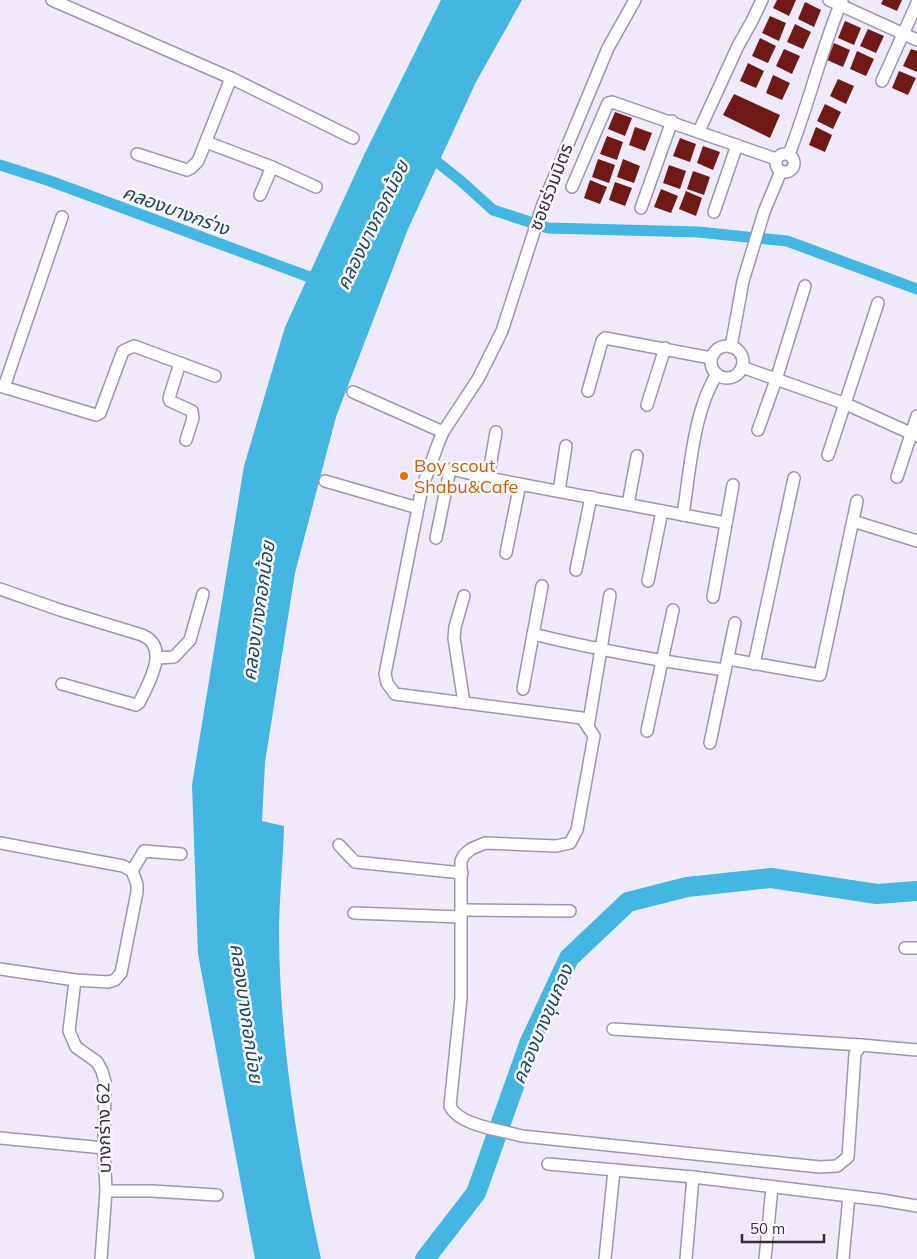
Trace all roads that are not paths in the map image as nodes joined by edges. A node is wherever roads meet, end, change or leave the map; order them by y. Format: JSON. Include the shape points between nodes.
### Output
{"nodes":[{"id":1,"x":52,"y":0,"type":"edge"},
{"id":2,"x":635,"y":0,"type":"edge"},
{"id":3,"x":762,"y":0,"type":"edge"},
{"id":4,"x":829,"y":0,"type":"edge"},
{"id":5,"x":841,"y":2,"type":"edge"},
{"id":6,"x":917,"y":3,"type":"edge"},
{"id":7,"x":904,"y":34,"type":"junction"},
{"id":8,"x":917,"y":40,"type":"edge"},
{"id":9,"x":231,"y":78,"type":"junction"},
{"id":10,"x":882,"y":81,"type":"dead end"},
{"id":11,"x":672,"y":121,"type":"junction"},
{"id":12,"x":698,"y":131,"type":"junction"},
{"id":13,"x":353,"y":138,"type":"dead end"},
{"id":14,"x":206,"y":142,"type":"junction"},
{"id":15,"x":738,"y":145,"type":"junction"},
{"id":16,"x":137,"y":154,"type":"dead end"},
{"id":17,"x":789,"y":154,"type":"junction"},
{"id":18,"x":776,"y":159,"type":"junction"},
{"id":19,"x":272,"y":167,"type":"junction"},
{"id":20,"x":781,"y":171,"type":"junction"},
{"id":21,"x":316,"y":187,"type":"dead end"},
{"id":22,"x":572,"y":187,"type":"dead end"},
{"id":23,"x":260,"y":195,"type":"dead end"},
{"id":24,"x":640,"y":208,"type":"dead end"},
{"id":25,"x":714,"y":212,"type":"dead end"},
{"id":26,"x":62,"y":217,"type":"dead end"},
{"id":27,"x":805,"y":286,"type":"dead end"},
{"id":28,"x":878,"y":304,"type":"dead end"},
{"id":29,"x":731,"y":347,"type":"junction"},
{"id":30,"x":665,"y":348,"type":"junction"},
{"id":31,"x":711,"y":358,"type":"junction"},
{"id":32,"x":180,"y":363,"type":"junction"},
{"id":33,"x":742,"y":367,"type":"junction"},
{"id":34,"x":717,"y":374,"type":"junction"},
{"id":35,"x":214,"y":376,"type":"dead end"},
{"id":36,"x":776,"y":380,"type":"junction"},
{"id":37,"x":2,"y":387,"type":"edge"},
{"id":38,"x":588,"y":391,"type":"dead end"},
{"id":39,"x":353,"y":392,"type":"dead end"},
{"id":40,"x":846,"y":404,"type":"junction"},
{"id":41,"x":647,"y":405,"type":"dead end"},
{"id":42,"x":917,"y":416,"type":"edge"},
{"id":43,"x":758,"y":430,"type":"dead end"},
{"id":44,"x":443,"y":432,"type":"junction"},
{"id":45,"x":496,"y":432,"type":"dead end"},
{"id":46,"x":914,"y":435,"type":"edge"},
{"id":47,"x":186,"y":440,"type":"dead end"},
{"id":48,"x":566,"y":446,"type":"dead end"},
{"id":49,"x":828,"y":455,"type":"dead end"},
{"id":50,"x":637,"y":456,"type":"dead end"},
{"id":51,"x":897,"y":477,"type":"dead end"},
{"id":52,"x":488,"y":478,"type":"junction"},
{"id":53,"x":794,"y":478,"type":"dead end"},
{"id":54,"x":324,"y":481,"type":"dead end"},
{"id":55,"x":520,"y":484,"type":"junction"},
{"id":56,"x":733,"y":485,"type":"dead end"},
{"id":57,"x":559,"y":491,"type":"junction"},
{"id":58,"x":591,"y":497,"type":"junction"},
{"id":59,"x":857,"y":501,"type":"dead end"},
{"id":60,"x":628,"y":504,"type":"junction"},
{"id":61,"x":418,"y":508,"type":"junction"},
{"id":62,"x":662,"y":511,"type":"junction"},
{"id":63,"x":683,"y":515,"type":"junction"},
{"id":64,"x":853,"y":521,"type":"junction"},
{"id":65,"x":726,"y":523,"type":"junction"},
{"id":66,"x":436,"y":538,"type":"dead end"},
{"id":67,"x":917,"y":541,"type":"edge"},
{"id":68,"x":506,"y":554,"type":"dead end"},
{"id":69,"x":576,"y":570,"type":"dead end"},
{"id":70,"x":648,"y":581,"type":"dead end"},
{"id":71,"x":542,"y":586,"type":"dead end"},
{"id":72,"x":0,"y":589,"type":"edge"},
{"id":73,"x":203,"y":594,"type":"dead end"},
{"id":74,"x":610,"y":595,"type":"dead end"},
{"id":75,"x":464,"y":596,"type":"dead end"},
{"id":76,"x":713,"y":597,"type":"dead end"},
{"id":77,"x":673,"y":610,"type":"dead end"},
{"id":78,"x":735,"y":623,"type":"dead end"},
{"id":79,"x":533,"y":634,"type":"junction"},
{"id":80,"x":602,"y":650,"type":"junction"},
{"id":81,"x":157,"y":658,"type":"junction"},
{"id":82,"x":662,"y":661,"type":"junction"},
{"id":83,"x":727,"y":664,"type":"junction"},
{"id":84,"x":754,"y":664,"type":"junction"},
{"id":85,"x":62,"y":684,"type":"dead end"},
{"id":86,"x":523,"y":689,"type":"dead end"},
{"id":87,"x":464,"y":703,"type":"junction"},
{"id":88,"x":588,"y":727,"type":"junction"},
{"id":89,"x":647,"y":731,"type":"dead end"},
{"id":90,"x":710,"y":743,"type":"dead end"},
{"id":91,"x":0,"y":843,"type":"edge"},
{"id":92,"x":339,"y":845,"type":"dead end"},
{"id":93,"x":181,"y":854,"type":"dead end"},
{"id":94,"x":132,"y":871,"type":"junction"},
{"id":95,"x":462,"y":873,"type":"junction"},
{"id":96,"x":570,"y":911,"type":"dead end"},
{"id":97,"x":354,"y":913,"type":"dead end"},
{"id":98,"x":461,"y":913,"type":"junction"},
{"id":99,"x":905,"y":948,"type":"dead end"},
{"id":100,"x":917,"y":948,"type":"edge"},
{"id":101,"x":0,"y":969,"type":"edge"},
{"id":102,"x":75,"y":980,"type":"junction"},
{"id":103,"x":613,"y":1029,"type":"dead end"},
{"id":104,"x":863,"y":1045,"type":"junction"},
{"id":105,"x":917,"y":1050,"type":"edge"},
{"id":106,"x":0,"y":1138,"type":"edge"},
{"id":107,"x":104,"y":1148,"type":"junction"},
{"id":108,"x":548,"y":1164,"type":"dead end"},
{"id":109,"x":614,"y":1170,"type":"junction"},
{"id":110,"x":693,"y":1177,"type":"junction"},
{"id":111,"x":772,"y":1187,"type":"junction"},
{"id":112,"x":106,"y":1191,"type":"junction"},
{"id":113,"x":217,"y":1195,"type":"dead end"},
{"id":114,"x":853,"y":1196,"type":"junction"},
{"id":115,"x":917,"y":1206,"type":"edge"},
{"id":116,"x":101,"y":1259,"type":"edge"},
{"id":117,"x":605,"y":1259,"type":"edge"},
{"id":118,"x":686,"y":1259,"type":"edge"},
{"id":119,"x":765,"y":1259,"type":"edge"},
{"id":120,"x":843,"y":1259,"type":"edge"}],
"edges":[{"from":1,"to":9,"type":"street"},
{"from":2,"to":44,"type":"street","name":"ซอยร่วมมิตร","via":[[608,48],[543,204],[502,331],[478,379]]},
{"from":3,"to":12,"type":"street"},
{"from":4,"to":5,"type":"street"},
{"from":5,"to":7,"type":"street"},
{"from":5,"to":17,"type":"street"},
{"from":6,"to":7,"type":"street"},
{"from":7,"to":8,"type":"street"},
{"from":7,"to":10,"type":"street"},
{"from":9,"to":13,"type":"street"},
{"from":9,"to":14,"type":"street"},
{"from":11,"to":12,"type":"street"},
{"from":11,"to":22,"type":"street","via":[[616,102],[608,103]]},
{"from":11,"to":24,"type":"street"},
{"from":12,"to":15,"type":"street"},
{"from":14,"to":16,"type":"street","via":[[198,161],[187,170]]},
{"from":14,"to":19,"type":"street"},
{"from":15,"to":18,"type":"street"},
{"from":15,"to":25,"type":"street"},
{"from":17,"to":18,"type":"street","via":[[782,154]]},
{"from":17,"to":20,"type":"street","via":[[793,167],[788,172]]},
{"from":18,"to":20,"type":"street","via":[[776,166]]},
{"from":19,"to":21,"type":"street"},
{"from":19,"to":23,"type":"street"},
{"from":20,"to":29,"type":"street","via":[[742,282]]},
{"from":26,"to":37,"type":"street"},
{"from":27,"to":36,"type":"street"},
{"from":28,"to":40,"type":"street"},
{"from":29,"to":31,"type":"street","via":[[719,348]]},
{"from":29,"to":33,"type":"street","via":[[740,354]]},
{"from":30,"to":31,"type":"street"},
{"from":30,"to":38,"type":"street","via":[[605,338]]},
{"from":30,"to":41,"type":"street"},
{"from":31,"to":34,"type":"street"},
{"from":32,"to":35,"type":"street"},
{"from":32,"to":37,"type":"street","via":[[136,346],[125,349],[100,413],[96,415]]},
{"from":32,"to":47,"type":"street","via":[[169,398],[192,411]]},
{"from":33,"to":34,"type":"street","via":[[734,376]]},
{"from":33,"to":36,"type":"street"},
{"from":34,"to":63,"type":"street","via":[[702,405]]},
{"from":36,"to":40,"type":"street"},
{"from":36,"to":43,"type":"street"},
{"from":39,"to":44,"type":"street"},
{"from":40,"to":46,"type":"street"},
{"from":40,"to":49,"type":"street"},
{"from":42,"to":46,"type":"street"},
{"from":44,"to":61,"type":"street","name":"ซอยร่วมมิตร"},
{"from":45,"to":52,"type":"street"},
{"from":46,"to":51,"type":"street"},
{"from":48,"to":57,"type":"street"},
{"from":50,"to":60,"type":"street"},
{"from":52,"to":55,"type":"street"},
{"from":52,"to":66,"type":"street","via":[[451,469]]},
{"from":53,"to":84,"type":"street"},
{"from":54,"to":61,"type":"street"},
{"from":55,"to":57,"type":"street"},
{"from":55,"to":68,"type":"street"},
{"from":56,"to":65,"type":"street"},
{"from":57,"to":58,"type":"street"},
{"from":58,"to":60,"type":"street"},
{"from":58,"to":69,"type":"street"},
{"from":59,"to":64,"type":"street"},
{"from":60,"to":62,"type":"street"},
{"from":61,"to":87,"type":"street","name":"ซอยร่วมมิตร","via":[[386,674],[387,683],[395,694]]},
{"from":62,"to":63,"type":"street"},
{"from":62,"to":70,"type":"street"},
{"from":63,"to":65,"type":"street"},
{"from":64,"to":67,"type":"street"},
{"from":64,"to":84,"type":"street","via":[[820,675]]},
{"from":65,"to":76,"type":"street"},
{"from":71,"to":79,"type":"street"},
{"from":72,"to":81,"type":"street","via":[[147,637]]},
{"from":73,"to":81,"type":"street","via":[[190,640],[174,657]]},
{"from":74,"to":80,"type":"street"},
{"from":75,"to":87,"type":"street","via":[[454,638]]},
{"from":77,"to":82,"type":"street"},
{"from":78,"to":83,"type":"street"},
{"from":79,"to":80,"type":"street"},
{"from":79,"to":86,"type":"street"},
{"from":80,"to":82,"type":"street"},
{"from":80,"to":88,"type":"street"},
{"from":81,"to":85,"type":"street","via":[[139,703],[134,705]]},
{"from":82,"to":83,"type":"street"},
{"from":82,"to":89,"type":"street"},
{"from":83,"to":84,"type":"street"},
{"from":83,"to":90,"type":"street"},
{"from":87,"to":88,"type":"street","name":"ซอยร่วมมิตร","via":[[582,718]]},
{"from":88,"to":95,"type":"street","via":[[594,736],[577,830],[570,843],[556,846],[486,843],[464,856]]},
{"from":91,"to":94,"type":"street","via":[[123,866]]},
{"from":92,"to":95,"type":"street","via":[[355,862]]},
{"from":93,"to":94,"type":"street","via":[[144,851]]},
{"from":94,"to":102,"type":"street","via":[[137,892],[121,973],[108,982]]},
{"from":95,"to":98,"type":"street"},
{"from":96,"to":98,"type":"street"},
{"from":97,"to":98,"type":"street"},
{"from":98,"to":104,"type":"street","via":[[461,998],[450,1106],[459,1118],[476,1124],[522,1136],[837,1166],[848,1157],[855,1054]]},
{"from":99,"to":100,"type":"street"},
{"from":101,"to":102,"type":"street"},
{"from":102,"to":107,"type":"street","name":"บางกร่าง 62","via":[[69,1031],[76,1047],[94,1058],[102,1071],[105,1082]]},
{"from":103,"to":104,"type":"street"},
{"from":104,"to":105,"type":"street"},
{"from":106,"to":107,"type":"street"},
{"from":107,"to":112,"type":"street","name":"บางกร่าง 62"},
{"from":108,"to":109,"type":"street"},
{"from":109,"to":110,"type":"street"},
{"from":109,"to":117,"type":"street"},
{"from":110,"to":111,"type":"street"},
{"from":110,"to":118,"type":"street"},
{"from":111,"to":114,"type":"street"},
{"from":111,"to":119,"type":"street"},
{"from":112,"to":113,"type":"street"},
{"from":112,"to":116,"type":"street","name":"บางกร่าง 62"},
{"from":114,"to":115,"type":"street"},
{"from":114,"to":120,"type":"street"}]}
